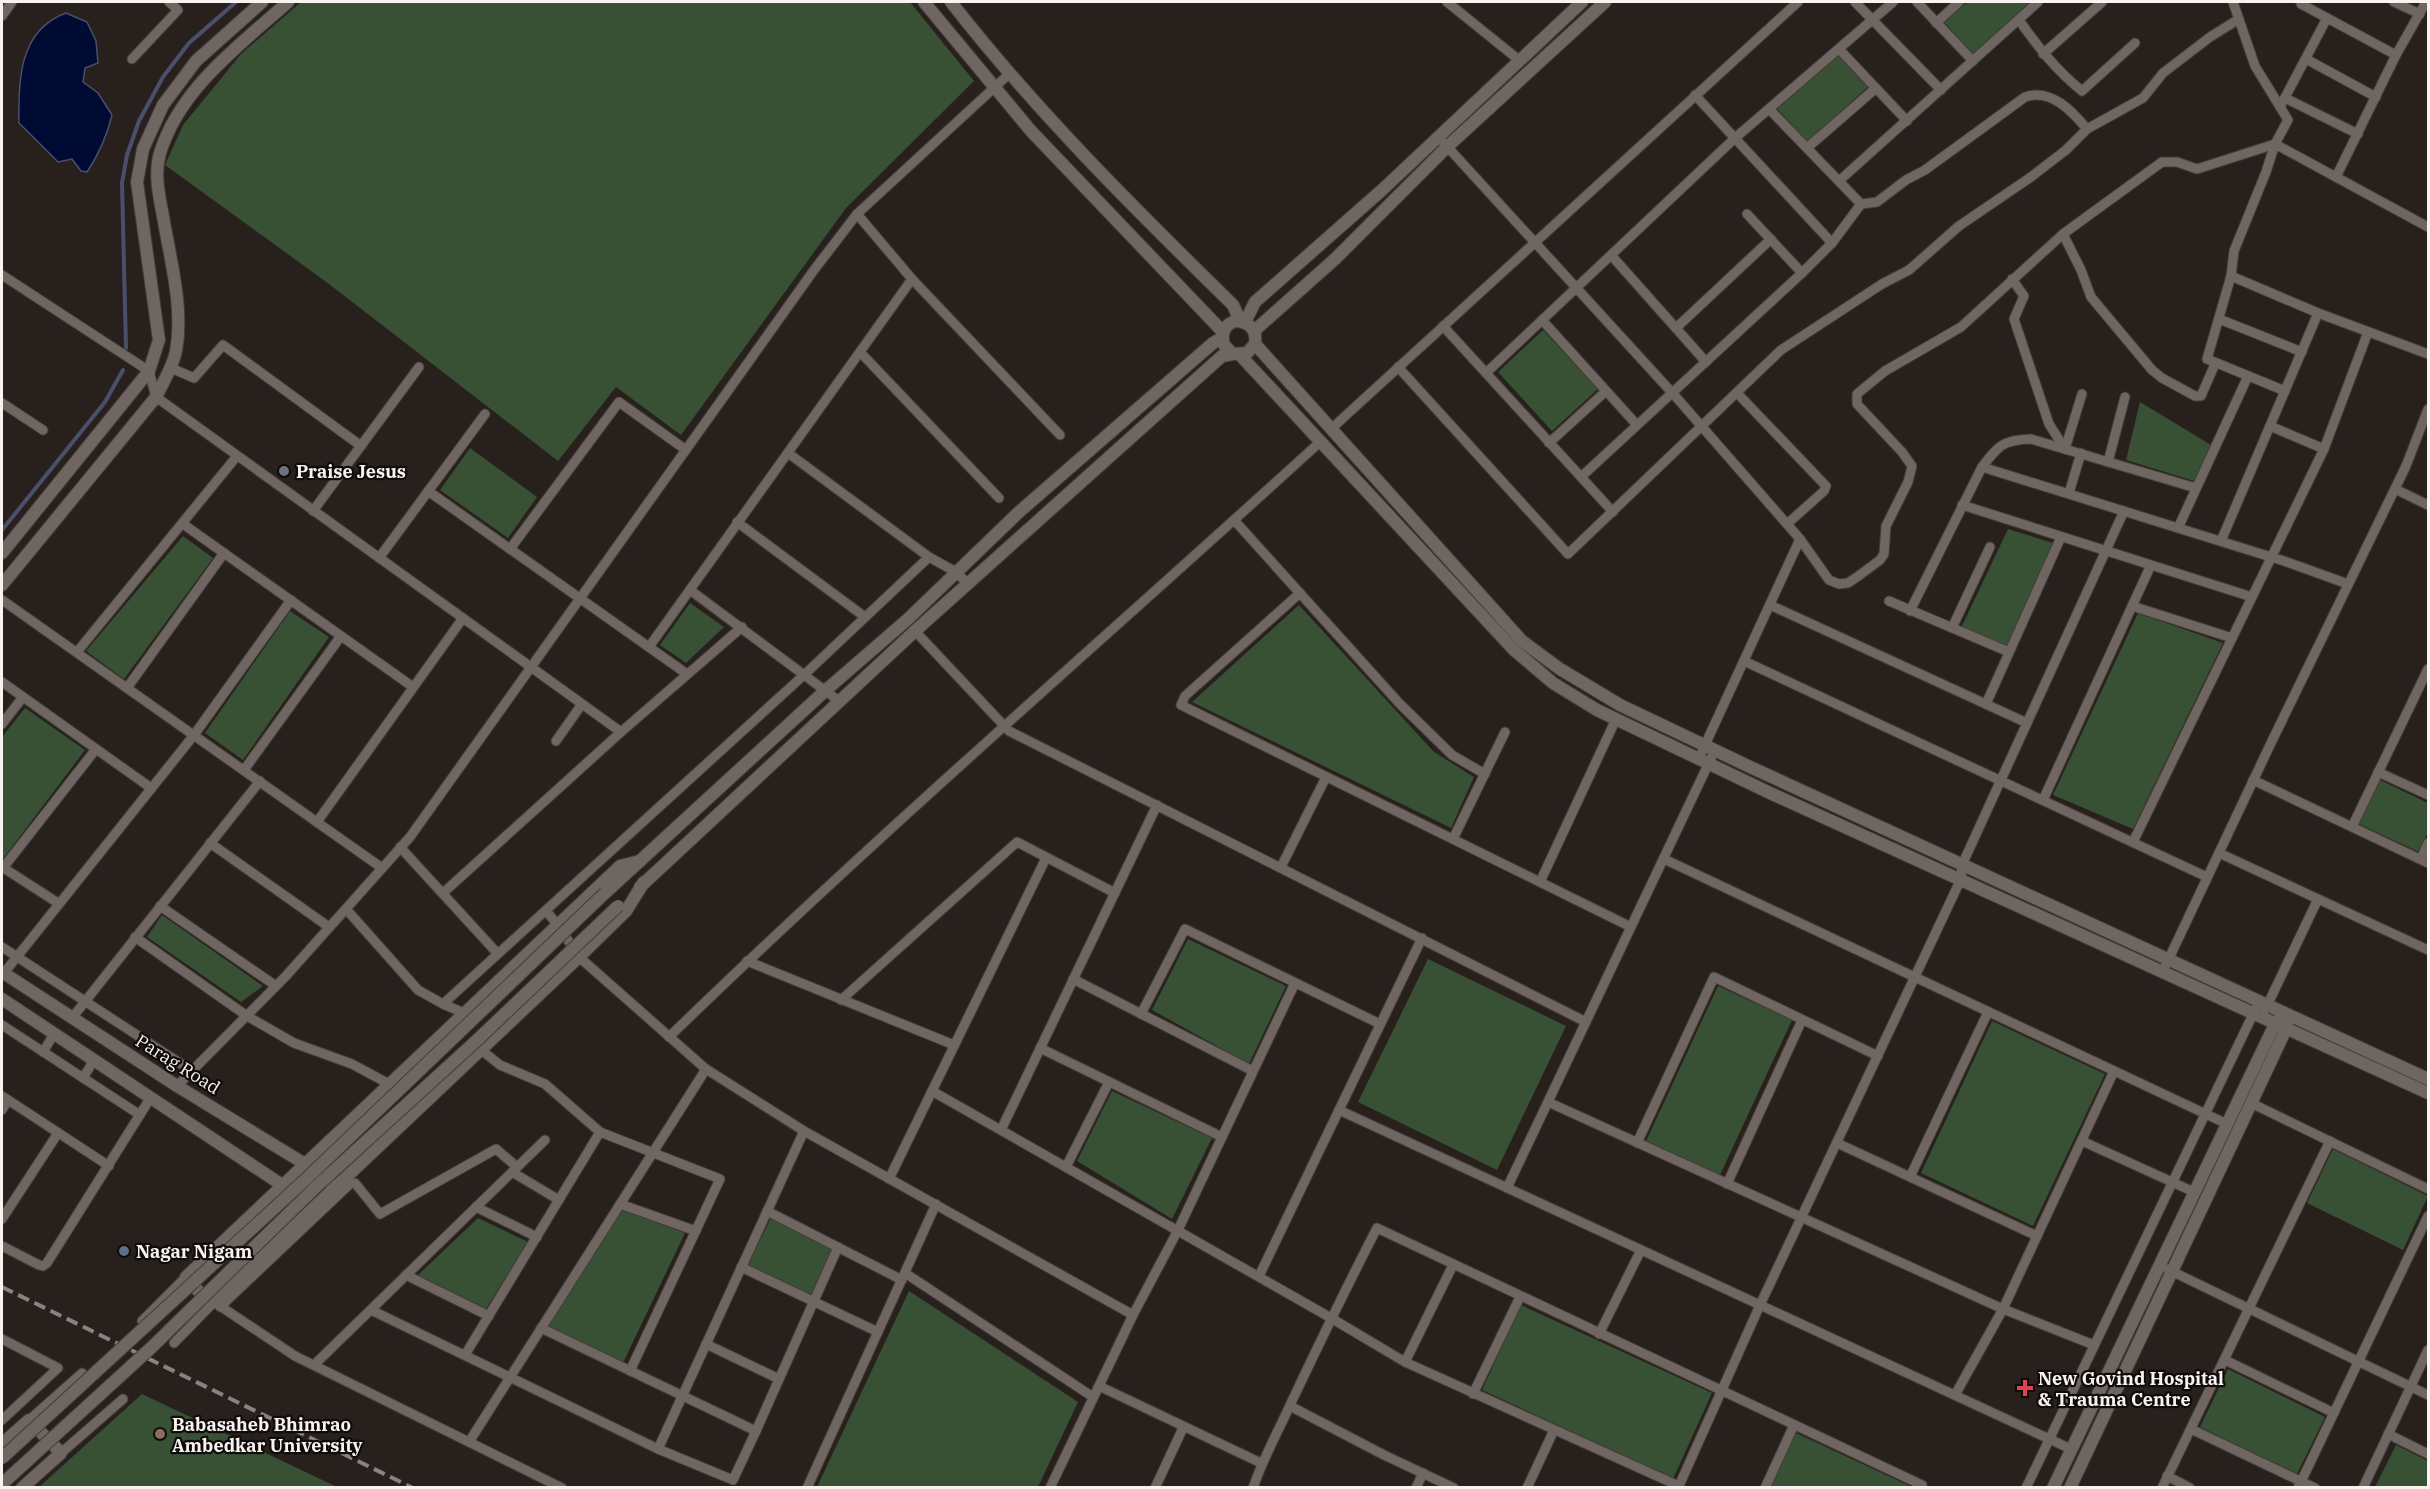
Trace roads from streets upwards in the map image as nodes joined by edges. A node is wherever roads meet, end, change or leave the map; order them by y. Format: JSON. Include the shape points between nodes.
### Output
{"nodes":[{"id":1,"x":12,"y":2,"type":"edge"},
{"id":2,"x":169,"y":2,"type":"edge"},
{"id":3,"x":186,"y":2,"type":"edge"},
{"id":4,"x":262,"y":2,"type":"edge"},
{"id":5,"x":288,"y":2,"type":"edge"},
{"id":6,"x":924,"y":2,"type":"edge"},
{"id":7,"x":951,"y":2,"type":"edge"},
{"id":8,"x":1447,"y":2,"type":"edge"},
{"id":9,"x":1582,"y":2,"type":"edge"},
{"id":10,"x":1605,"y":2,"type":"edge"},
{"id":11,"x":1798,"y":2,"type":"edge"},
{"id":12,"x":1855,"y":2,"type":"edge"},
{"id":13,"x":1893,"y":2,"type":"edge"},
{"id":14,"x":1917,"y":2,"type":"edge"},
{"id":15,"x":1959,"y":2,"type":"edge"},
{"id":16,"x":2038,"y":2,"type":"edge"},
{"id":17,"x":2102,"y":2,"type":"edge"},
{"id":18,"x":2394,"y":2,"type":"edge"},
{"id":19,"x":2427,"y":2,"type":"edge"},
{"id":20,"x":2235,"y":3,"type":"edge"},
{"id":21,"x":2301,"y":4,"type":"dead end"},
{"id":22,"x":178,"y":10,"type":"junction"},
{"id":23,"x":2420,"y":14,"type":"junction"},
{"id":24,"x":2,"y":16,"type":"edge"},
{"id":25,"x":2327,"y":18,"type":"junction"},
{"id":26,"x":2239,"y":19,"type":"junction"},
{"id":27,"x":2019,"y":20,"type":"junction"},
{"id":28,"x":1871,"y":21,"type":"junction"},
{"id":29,"x":1936,"y":23,"type":"junction"},
{"id":30,"x":2135,"y":43,"type":"dead end"},
{"id":31,"x":1839,"y":49,"type":"junction"},
{"id":32,"x":2043,"y":54,"type":"junction"},
{"id":33,"x":2396,"y":55,"type":"junction"},
{"id":34,"x":132,"y":59,"type":"dead end"},
{"id":35,"x":2306,"y":59,"type":"junction"},
{"id":36,"x":1519,"y":60,"type":"junction"},
{"id":37,"x":1973,"y":61,"type":"junction"},
{"id":38,"x":1009,"y":74,"type":"junction"},
{"id":39,"x":993,"y":86,"type":"junction"},
{"id":40,"x":1876,"y":88,"type":"junction"},
{"id":41,"x":1941,"y":90,"type":"junction"},
{"id":42,"x":1695,"y":95,"type":"junction"},
{"id":43,"x":2376,"y":97,"type":"junction"},
{"id":44,"x":2285,"y":98,"type":"junction"},
{"id":45,"x":2280,"y":107,"type":"junction"},
{"id":46,"x":1770,"y":110,"type":"junction"},
{"id":47,"x":1907,"y":121,"type":"junction"},
{"id":48,"x":2087,"y":129,"type":"junction"},
{"id":49,"x":2358,"y":134,"type":"junction"},
{"id":50,"x":1437,"y":136,"type":"junction"},
{"id":51,"x":1735,"y":138,"type":"junction"},
{"id":52,"x":2275,"y":144,"type":"junction"},
{"id":53,"x":1447,"y":147,"type":"junction"},
{"id":54,"x":1807,"y":148,"type":"junction"},
{"id":55,"x":2336,"y":177,"type":"junction"},
{"id":56,"x":1839,"y":181,"type":"junction"},
{"id":57,"x":1861,"y":204,"type":"junction"},
{"id":58,"x":857,"y":214,"type":"junction"},
{"id":59,"x":1747,"y":214,"type":"dead end"},
{"id":60,"x":2428,"y":227,"type":"edge"},
{"id":61,"x":2063,"y":234,"type":"junction"},
{"id":62,"x":1771,"y":239,"type":"junction"},
{"id":63,"x":1534,"y":242,"type":"junction"},
{"id":64,"x":1832,"y":243,"type":"junction"},
{"id":65,"x":1611,"y":255,"type":"junction"},
{"id":66,"x":1802,"y":273,"type":"junction"},
{"id":67,"x":2,"y":275,"type":"edge"},
{"id":68,"x":2231,"y":276,"type":"junction"},
{"id":69,"x":912,"y":279,"type":"junction"},
{"id":70,"x":2012,"y":279,"type":"junction"},
{"id":71,"x":1576,"y":288,"type":"junction"},
{"id":72,"x":2319,"y":313,"type":"junction"},
{"id":73,"x":2219,"y":319,"type":"junction"},
{"id":74,"x":1542,"y":320,"type":"junction"},
{"id":75,"x":1242,"y":322,"type":"junction"},
{"id":76,"x":1443,"y":326,"type":"junction"},
{"id":77,"x":1676,"y":328,"type":"junction"},
{"id":78,"x":2368,"y":332,"type":"junction"},
{"id":79,"x":1223,"y":335,"type":"junction"},
{"id":80,"x":1255,"y":337,"type":"junction"},
{"id":81,"x":860,"y":352,"type":"junction"},
{"id":82,"x":2302,"y":352,"type":"junction"},
{"id":83,"x":1237,"y":354,"type":"junction"},
{"id":84,"x":2428,"y":354,"type":"edge"},
{"id":85,"x":1706,"y":362,"type":"junction"},
{"id":86,"x":2215,"y":364,"type":"junction"},
{"id":87,"x":419,"y":367,"type":"dead end"},
{"id":88,"x":1398,"y":367,"type":"junction"},
{"id":89,"x":171,"y":368,"type":"junction"},
{"id":90,"x":149,"y":371,"type":"junction"},
{"id":91,"x":1486,"y":373,"type":"junction"},
{"id":92,"x":2248,"y":376,"type":"junction"},
{"id":93,"x":1606,"y":391,"type":"junction"},
{"id":94,"x":2285,"y":391,"type":"junction"},
{"id":95,"x":1672,"y":393,"type":"junction"},
{"id":96,"x":1738,"y":394,"type":"junction"},
{"id":97,"x":2082,"y":394,"type":"dead end"},
{"id":98,"x":156,"y":397,"type":"junction"},
{"id":99,"x":2125,"y":397,"type":"dead end"},
{"id":100,"x":2,"y":403,"type":"edge"},
{"id":101,"x":2428,"y":410,"type":"edge"},
{"id":102,"x":485,"y":414,"type":"dead end"},
{"id":103,"x":1637,"y":425,"type":"junction"},
{"id":104,"x":2270,"y":426,"type":"junction"},
{"id":105,"x":1702,"y":427,"type":"junction"},
{"id":106,"x":2426,"y":428,"type":"edge"},
{"id":107,"x":1331,"y":429,"type":"junction"},
{"id":108,"x":43,"y":430,"type":"dead end"},
{"id":109,"x":1060,"y":435,"type":"dead end"},
{"id":110,"x":1320,"y":442,"type":"junction"},
{"id":111,"x":1549,"y":443,"type":"junction"},
{"id":112,"x":361,"y":446,"type":"junction"},
{"id":113,"x":2066,"y":449,"type":"junction"},
{"id":114,"x":2324,"y":449,"type":"junction"},
{"id":115,"x":686,"y":450,"type":"junction"},
{"id":116,"x":788,"y":453,"type":"junction"},
{"id":117,"x":2081,"y":453,"type":"junction"},
{"id":118,"x":237,"y":456,"type":"junction"},
{"id":119,"x":2108,"y":462,"type":"junction"},
{"id":120,"x":1982,"y":467,"type":"junction"},
{"id":121,"x":1581,"y":477,"type":"junction"},
{"id":122,"x":2196,"y":488,"type":"junction"},
{"id":123,"x":2394,"y":489,"type":"junction"},
{"id":124,"x":428,"y":491,"type":"junction"},
{"id":125,"x":2069,"y":493,"type":"junction"},
{"id":126,"x":999,"y":498,"type":"dead end"},
{"id":127,"x":2428,"y":505,"type":"edge"},
{"id":128,"x":1962,"y":506,"type":"junction"},
{"id":129,"x":313,"y":511,"type":"junction"},
{"id":130,"x":2124,"y":511,"type":"junction"},
{"id":131,"x":1613,"y":512,"type":"junction"},
{"id":132,"x":1234,"y":520,"type":"junction"},
{"id":133,"x":737,"y":522,"type":"junction"},
{"id":134,"x":183,"y":524,"type":"junction"},
{"id":135,"x":1787,"y":524,"type":"junction"},
{"id":136,"x":2178,"y":528,"type":"junction"},
{"id":137,"x":2061,"y":537,"type":"junction"},
{"id":138,"x":1800,"y":539,"type":"junction"},
{"id":139,"x":2221,"y":541,"type":"junction"},
{"id":140,"x":1990,"y":548,"type":"dead end"},
{"id":141,"x":510,"y":549,"type":"junction"},
{"id":142,"x":2106,"y":551,"type":"junction"},
{"id":143,"x":224,"y":553,"type":"junction"},
{"id":144,"x":2,"y":554,"type":"edge"},
{"id":145,"x":929,"y":557,"type":"junction"},
{"id":146,"x":2272,"y":557,"type":"junction"},
{"id":147,"x":379,"y":558,"type":"junction"},
{"id":148,"x":2151,"y":565,"type":"junction"},
{"id":149,"x":956,"y":572,"type":"junction"},
{"id":150,"x":967,"y":583,"type":"junction"},
{"id":151,"x":2348,"y":584,"type":"junction"},
{"id":152,"x":2,"y":585,"type":"edge"},
{"id":153,"x":690,"y":590,"type":"junction"},
{"id":154,"x":1300,"y":593,"type":"junction"},
{"id":155,"x":2252,"y":597,"type":"junction"},
{"id":156,"x":580,"y":598,"type":"junction"},
{"id":157,"x":2,"y":600,"type":"edge"},
{"id":158,"x":291,"y":600,"type":"junction"},
{"id":159,"x":1889,"y":601,"type":"dead end"},
{"id":160,"x":1770,"y":605,"type":"junction"},
{"id":161,"x":2132,"y":606,"type":"junction"},
{"id":162,"x":1910,"y":611,"type":"junction"},
{"id":163,"x":865,"y":617,"type":"junction"},
{"id":164,"x":463,"y":618,"type":"junction"},
{"id":165,"x":742,"y":627,"type":"junction"},
{"id":166,"x":1952,"y":628,"type":"junction"},
{"id":167,"x":915,"y":631,"type":"junction"},
{"id":168,"x":341,"y":636,"type":"junction"},
{"id":169,"x":2232,"y":638,"type":"junction"},
{"id":170,"x":649,"y":647,"type":"junction"},
{"id":171,"x":77,"y":652,"type":"junction"},
{"id":172,"x":2009,"y":652,"type":"junction"},
{"id":173,"x":1744,"y":661,"type":"junction"},
{"id":174,"x":530,"y":667,"type":"junction"},
{"id":175,"x":2428,"y":669,"type":"edge"},
{"id":176,"x":687,"y":674,"type":"junction"},
{"id":177,"x":805,"y":674,"type":"junction"},
{"id":178,"x":1578,"y":679,"type":"junction"},
{"id":179,"x":2,"y":682,"type":"edge"},
{"id":180,"x":414,"y":687,"type":"junction"},
{"id":181,"x":127,"y":688,"type":"junction"},
{"id":182,"x":826,"y":690,"type":"junction"},
{"id":183,"x":1570,"y":693,"type":"junction"},
{"id":184,"x":23,"y":698,"type":"junction"},
{"id":185,"x":839,"y":701,"type":"junction"},
{"id":186,"x":582,"y":704,"type":"junction"},
{"id":187,"x":1986,"y":704,"type":"junction"},
{"id":188,"x":1616,"y":719,"type":"junction"},
{"id":189,"x":2027,"y":723,"type":"junction"},
{"id":190,"x":2,"y":724,"type":"edge"},
{"id":191,"x":1004,"y":725,"type":"junction"},
{"id":192,"x":621,"y":732,"type":"junction"},
{"id":193,"x":1505,"y":732,"type":"dead end"},
{"id":194,"x":194,"y":735,"type":"junction"},
{"id":195,"x":556,"y":741,"type":"dead end"},
{"id":196,"x":1710,"y":748,"type":"junction"},
{"id":197,"x":96,"y":749,"type":"junction"},
{"id":198,"x":1704,"y":761,"type":"junction"},
{"id":199,"x":244,"y":770,"type":"junction"},
{"id":200,"x":2378,"y":772,"type":"junction"},
{"id":201,"x":1485,"y":774,"type":"junction"},
{"id":202,"x":1326,"y":777,"type":"junction"},
{"id":203,"x":2253,"y":780,"type":"junction"},
{"id":204,"x":260,"y":781,"type":"junction"},
{"id":205,"x":2000,"y":781,"type":"junction"},
{"id":206,"x":151,"y":788,"type":"junction"},
{"id":207,"x":2428,"y":795,"type":"edge"},
{"id":208,"x":2043,"y":800,"type":"junction"},
{"id":209,"x":1157,"y":805,"type":"junction"},
{"id":210,"x":317,"y":822,"type":"junction"},
{"id":211,"x":2352,"y":827,"type":"junction"},
{"id":212,"x":1453,"y":839,"type":"junction"},
{"id":213,"x":2133,"y":842,"type":"junction"},
{"id":214,"x":210,"y":843,"type":"junction"},
{"id":215,"x":2428,"y":843,"type":"edge"},
{"id":216,"x":400,"y":848,"type":"junction"},
{"id":217,"x":2219,"y":853,"type":"junction"},
{"id":218,"x":1046,"y":858,"type":"junction"},
{"id":219,"x":1664,"y":859,"type":"junction"},
{"id":220,"x":640,"y":861,"type":"junction"},
{"id":221,"x":2425,"y":861,"type":"edge"},
{"id":222,"x":1962,"y":865,"type":"junction"},
{"id":223,"x":2,"y":867,"type":"edge"},
{"id":224,"x":1281,"y":867,"type":"junction"},
{"id":225,"x":382,"y":868,"type":"junction"},
{"id":226,"x":2207,"y":877,"type":"junction"},
{"id":227,"x":1961,"y":879,"type":"junction"},
{"id":228,"x":644,"y":882,"type":"junction"},
{"id":229,"x":1540,"y":882,"type":"junction"},
{"id":230,"x":443,"y":893,"type":"junction"},
{"id":231,"x":1115,"y":893,"type":"junction"},
{"id":232,"x":2318,"y":899,"type":"junction"},
{"id":233,"x":58,"y":903,"type":"junction"},
{"id":234,"x":160,"y":906,"type":"junction"},
{"id":235,"x":346,"y":909,"type":"junction"},
{"id":236,"x":546,"y":911,"type":"junction"},
{"id":237,"x":558,"y":925,"type":"junction"},
{"id":238,"x":329,"y":927,"type":"junction"},
{"id":239,"x":1631,"y":927,"type":"junction"},
{"id":240,"x":135,"y":937,"type":"junction"},
{"id":241,"x":1422,"y":938,"type":"junction"},
{"id":242,"x":2,"y":947,"type":"edge"},
{"id":243,"x":2428,"y":950,"type":"edge"},
{"id":244,"x":498,"y":954,"type":"junction"},
{"id":245,"x":15,"y":957,"type":"junction"},
{"id":246,"x":579,"y":957,"type":"junction"},
{"id":247,"x":747,"y":961,"type":"junction"},
{"id":248,"x":2166,"y":965,"type":"junction"},
{"id":249,"x":3,"y":972,"type":"edge"},
{"id":250,"x":1914,"y":978,"type":"junction"},
{"id":251,"x":1073,"y":979,"type":"junction"},
{"id":252,"x":1295,"y":982,"type":"junction"},
{"id":253,"x":276,"y":986,"type":"junction"},
{"id":254,"x":2,"y":999,"type":"edge"},
{"id":255,"x":841,"y":1000,"type":"junction"},
{"id":256,"x":84,"y":1001,"type":"junction"},
{"id":257,"x":443,"y":1004,"type":"junction"},
{"id":258,"x":2261,"y":1008,"type":"junction"},
{"id":259,"x":464,"y":1012,"type":"junction"},
{"id":260,"x":1988,"y":1012,"type":"junction"},
{"id":261,"x":2286,"y":1013,"type":"junction"},
{"id":262,"x":1140,"y":1014,"type":"junction"},
{"id":263,"x":247,"y":1016,"type":"junction"},
{"id":264,"x":72,"y":1018,"type":"junction"},
{"id":265,"x":1802,"y":1020,"type":"junction"},
{"id":266,"x":1586,"y":1022,"type":"junction"},
{"id":267,"x":1380,"y":1024,"type":"junction"},
{"id":268,"x":2,"y":1025,"type":"edge"},
{"id":269,"x":2281,"y":1025,"type":"junction"},
{"id":270,"x":53,"y":1036,"type":"junction"},
{"id":271,"x":669,"y":1037,"type":"junction"},
{"id":272,"x":954,"y":1045,"type":"junction"},
{"id":273,"x":1040,"y":1048,"type":"junction"},
{"id":274,"x":480,"y":1049,"type":"junction"},
{"id":275,"x":45,"y":1050,"type":"junction"},
{"id":276,"x":1878,"y":1056,"type":"junction"},
{"id":277,"x":93,"y":1062,"type":"junction"},
{"id":278,"x":706,"y":1069,"type":"junction"},
{"id":279,"x":192,"y":1071,"type":"junction"},
{"id":280,"x":1253,"y":1071,"type":"junction"},
{"id":281,"x":2114,"y":1071,"type":"junction"},
{"id":282,"x":84,"y":1076,"type":"junction"},
{"id":283,"x":2428,"y":1078,"type":"edge"},
{"id":284,"x":1109,"y":1082,"type":"junction"},
{"id":285,"x":389,"y":1084,"type":"junction"},
{"id":286,"x":177,"y":1086,"type":"junction"},
{"id":287,"x":932,"y":1092,"type":"junction"},
{"id":288,"x":2428,"y":1093,"type":"edge"},
{"id":289,"x":5,"y":1098,"type":"edge"},
{"id":290,"x":1548,"y":1102,"type":"junction"},
{"id":291,"x":2251,"y":1103,"type":"junction"},
{"id":292,"x":146,"y":1105,"type":"junction"},
{"id":293,"x":2,"y":1110,"type":"edge"},
{"id":294,"x":1339,"y":1110,"type":"junction"},
{"id":295,"x":2205,"y":1113,"type":"junction"},
{"id":296,"x":2227,"y":1124,"type":"junction"},
{"id":297,"x":1001,"y":1130,"type":"junction"},
{"id":298,"x":804,"y":1131,"type":"junction"},
{"id":299,"x":600,"y":1132,"type":"junction"},
{"id":300,"x":58,"y":1133,"type":"junction"},
{"id":301,"x":1222,"y":1137,"type":"junction"},
{"id":302,"x":545,"y":1140,"type":"dead end"},
{"id":303,"x":2082,"y":1141,"type":"junction"},
{"id":304,"x":2330,"y":1141,"type":"junction"},
{"id":305,"x":1637,"y":1143,"type":"junction"},
{"id":306,"x":1837,"y":1143,"type":"junction"},
{"id":307,"x":653,"y":1152,"type":"junction"},
{"id":308,"x":305,"y":1164,"type":"junction"},
{"id":309,"x":109,"y":1166,"type":"junction"},
{"id":310,"x":1066,"y":1167,"type":"junction"},
{"id":311,"x":514,"y":1170,"type":"junction"},
{"id":312,"x":1910,"y":1177,"type":"junction"},
{"id":313,"x":889,"y":1179,"type":"junction"},
{"id":314,"x":2172,"y":1182,"type":"junction"},
{"id":315,"x":1727,"y":1184,"type":"junction"},
{"id":316,"x":284,"y":1185,"type":"junction"},
{"id":317,"x":335,"y":1186,"type":"junction"},
{"id":318,"x":1507,"y":1188,"type":"junction"},
{"id":319,"x":2428,"y":1189,"type":"edge"},
{"id":320,"x":2194,"y":1192,"type":"junction"},
{"id":321,"x":559,"y":1200,"type":"junction"},
{"id":322,"x":620,"y":1204,"type":"junction"},
{"id":323,"x":936,"y":1204,"type":"junction"},
{"id":324,"x":476,"y":1206,"type":"junction"},
{"id":325,"x":310,"y":1209,"type":"junction"},
{"id":326,"x":767,"y":1211,"type":"junction"},
{"id":327,"x":2428,"y":1216,"type":"edge"},
{"id":328,"x":1802,"y":1217,"type":"junction"},
{"id":329,"x":2,"y":1219,"type":"edge"},
{"id":330,"x":1178,"y":1230,"type":"junction"},
{"id":331,"x":696,"y":1231,"type":"junction"},
{"id":332,"x":2037,"y":1236,"type":"junction"},
{"id":333,"x":537,"y":1237,"type":"junction"},
{"id":334,"x":2,"y":1246,"type":"edge"},
{"id":335,"x":838,"y":1247,"type":"junction"},
{"id":336,"x":1641,"y":1250,"type":"junction"},
{"id":337,"x":1453,"y":1265,"type":"junction"},
{"id":338,"x":2159,"y":1265,"type":"junction"},
{"id":339,"x":741,"y":1267,"type":"junction"},
{"id":340,"x":2172,"y":1271,"type":"junction"},
{"id":341,"x":406,"y":1275,"type":"junction"},
{"id":342,"x":903,"y":1276,"type":"junction"},
{"id":343,"x":1259,"y":1276,"type":"junction"},
{"id":344,"x":186,"y":1277,"type":"junction"},
{"id":345,"x":1520,"y":1297,"type":"junction"},
{"id":346,"x":814,"y":1301,"type":"junction"},
{"id":347,"x":217,"y":1305,"type":"junction"},
{"id":348,"x":1760,"y":1305,"type":"junction"},
{"id":349,"x":2003,"y":1309,"type":"junction"},
{"id":350,"x":2250,"y":1309,"type":"junction"},
{"id":351,"x":371,"y":1310,"type":"junction"},
{"id":352,"x":1133,"y":1315,"type":"junction"},
{"id":353,"x":489,"y":1316,"type":"junction"},
{"id":354,"x":1331,"y":1318,"type":"junction"},
{"id":355,"x":142,"y":1321,"type":"dead end"},
{"id":356,"x":541,"y":1328,"type":"junction"},
{"id":357,"x":878,"y":1332,"type":"junction"},
{"id":358,"x":1599,"y":1334,"type":"junction"},
{"id":359,"x":2,"y":1339,"type":"edge"},
{"id":360,"x":174,"y":1343,"type":"dead end"},
{"id":361,"x":706,"y":1344,"type":"junction"},
{"id":362,"x":2094,"y":1345,"type":"junction"},
{"id":363,"x":2428,"y":1350,"type":"edge"},
{"id":364,"x":465,"y":1355,"type":"junction"},
{"id":365,"x":2224,"y":1360,"type":"junction"},
{"id":366,"x":2359,"y":1361,"type":"junction"},
{"id":367,"x":1405,"y":1362,"type":"junction"},
{"id":368,"x":314,"y":1365,"type":"junction"},
{"id":369,"x":630,"y":1371,"type":"junction"},
{"id":370,"x":82,"y":1373,"type":"dead end"},
{"id":371,"x":510,"y":1377,"type":"junction"},
{"id":372,"x":779,"y":1379,"type":"junction"},
{"id":373,"x":1099,"y":1386,"type":"junction"},
{"id":374,"x":2411,"y":1386,"type":"junction"},
{"id":375,"x":1722,"y":1391,"type":"junction"},
{"id":376,"x":1473,"y":1394,"type":"junction"},
{"id":377,"x":1954,"y":1395,"type":"junction"},
{"id":378,"x":2428,"y":1395,"type":"edge"},
{"id":379,"x":682,"y":1396,"type":"junction"},
{"id":380,"x":1094,"y":1397,"type":"junction"},
{"id":381,"x":123,"y":1399,"type":"dead end"},
{"id":382,"x":1290,"y":1406,"type":"junction"},
{"id":383,"x":2334,"y":1413,"type":"junction"},
{"id":384,"x":2,"y":1420,"type":"edge"},
{"id":385,"x":29,"y":1420,"type":"junction"},
{"id":386,"x":1794,"y":1425,"type":"junction"},
{"id":387,"x":1183,"y":1428,"type":"junction"},
{"id":388,"x":2191,"y":1429,"type":"junction"},
{"id":389,"x":1554,"y":1430,"type":"junction"},
{"id":390,"x":756,"y":1431,"type":"junction"},
{"id":391,"x":2388,"y":1434,"type":"junction"},
{"id":392,"x":2049,"y":1438,"type":"junction"},
{"id":393,"x":469,"y":1442,"type":"junction"},
{"id":394,"x":2,"y":1444,"type":"edge"},
{"id":395,"x":658,"y":1449,"type":"junction"},
{"id":396,"x":2071,"y":1449,"type":"junction"},
{"id":397,"x":61,"y":1453,"type":"junction"},
{"id":398,"x":2428,"y":1454,"type":"edge"},
{"id":399,"x":2,"y":1458,"type":"edge"},
{"id":400,"x":1261,"y":1463,"type":"junction"},
{"id":401,"x":1423,"y":1473,"type":"junction"},
{"id":402,"x":2167,"y":1476,"type":"junction"},
{"id":403,"x":2,"y":1484,"type":"edge"},
{"id":404,"x":2300,"y":1484,"type":"edge"},
{"id":405,"x":1679,"y":1487,"type":"edge"},
{"id":406,"x":22,"y":1488,"type":"edge"},
{"id":407,"x":562,"y":1488,"type":"edge"},
{"id":408,"x":807,"y":1488,"type":"edge"},
{"id":409,"x":1050,"y":1488,"type":"edge"},
{"id":410,"x":1155,"y":1488,"type":"edge"},
{"id":411,"x":1253,"y":1488,"type":"edge"},
{"id":412,"x":1416,"y":1488,"type":"edge"},
{"id":413,"x":1454,"y":1488,"type":"edge"},
{"id":414,"x":1527,"y":1488,"type":"edge"},
{"id":415,"x":1765,"y":1488,"type":"edge"},
{"id":416,"x":1921,"y":1488,"type":"edge"},
{"id":417,"x":2026,"y":1488,"type":"edge"},
{"id":418,"x":2053,"y":1488,"type":"edge"},
{"id":419,"x":2070,"y":1488,"type":"edge"},
{"id":420,"x":2162,"y":1488,"type":"edge"},
{"id":421,"x":2190,"y":1488,"type":"edge"},
{"id":422,"x":2315,"y":1488,"type":"edge"},
{"id":423,"x":2363,"y":1488,"type":"edge"}],
"edges":[{"from":1,"to":24,"type":"street"},
{"from":2,"to":22,"type":"street"},
{"from":3,"to":22,"type":"street"},
{"from":4,"to":90,"type":"street","via":[[196,61],[163,105],[143,149],[137,182],[159,340]]},
{"from":5,"to":89,"type":"street","via":[[204,78],[175,119],[159,154],[157,184],[179,315]]},
{"from":6,"to":39,"type":"street"},
{"from":7,"to":38,"type":"street"},
{"from":8,"to":36,"type":"street"},
{"from":9,"to":36,"type":"street"},
{"from":10,"to":53,"type":"street"},
{"from":11,"to":42,"type":"street"},
{"from":12,"to":28,"type":"street"},
{"from":13,"to":28,"type":"street"},
{"from":14,"to":29,"type":"street"},
{"from":15,"to":29,"type":"street"},
{"from":16,"to":27,"type":"street"},
{"from":17,"to":32,"type":"street"},
{"from":18,"to":23,"type":"street"},
{"from":19,"to":23,"type":"street"},
{"from":20,"to":26,"type":"street"},
{"from":21,"to":25,"type":"street"},
{"from":22,"to":34,"type":"street"},
{"from":23,"to":33,"type":"street"},
{"from":25,"to":33,"type":"street"},
{"from":25,"to":35,"type":"street"},
{"from":26,"to":45,"type":"street","via":[[2255,66]]},
{"from":26,"to":48,"type":"street","via":[[2163,73],[2143,98]]},
{"from":27,"to":32,"type":"street"},
{"from":27,"to":37,"type":"street"},
{"from":28,"to":31,"type":"street"},
{"from":28,"to":41,"type":"street"},
{"from":29,"to":37,"type":"street"},
{"from":30,"to":32,"type":"street","via":[[2082,91]]},
{"from":31,"to":40,"type":"street"},
{"from":31,"to":46,"type":"street"},
{"from":33,"to":43,"type":"street"},
{"from":35,"to":43,"type":"street"},
{"from":35,"to":44,"type":"street"},
{"from":36,"to":50,"type":"street"},
{"from":37,"to":41,"type":"street"},
{"from":38,"to":39,"type":"street"},
{"from":38,"to":75,"type":"street","via":[[1124,198],[1233,306]]},
{"from":39,"to":58,"type":"street"},
{"from":39,"to":79,"type":"street"},
{"from":40,"to":47,"type":"street"},
{"from":40,"to":54,"type":"street"},
{"from":41,"to":47,"type":"street"},
{"from":42,"to":51,"type":"street"},
{"from":42,"to":63,"type":"street"},
{"from":43,"to":49,"type":"street"},
{"from":44,"to":45,"type":"street"},
{"from":44,"to":49,"type":"street"},
{"from":45,"to":52,"type":"street","via":[[2288,120]]},
{"from":46,"to":51,"type":"street"},
{"from":46,"to":54,"type":"street"},
{"from":47,"to":56,"type":"street"},
{"from":48,"to":57,"type":"street","via":[[2058,101],[2035,93],[1877,202]]},
{"from":48,"to":96,"type":"street","via":[[2031,177],[1959,226],[1909,270],[1781,350]]},
{"from":49,"to":55,"type":"street"},
{"from":50,"to":53,"type":"street"},
{"from":50,"to":75,"type":"street","via":[[1256,302]]},
{"from":51,"to":64,"type":"street"},
{"from":51,"to":65,"type":"street"},
{"from":52,"to":55,"type":"street"},
{"from":52,"to":61,"type":"street","via":[[2197,169],[2162,162]]},
{"from":52,"to":68,"type":"street","via":[[2234,251]]},
{"from":53,"to":63,"type":"street"},
{"from":53,"to":80,"type":"street"},
{"from":54,"to":56,"type":"street"},
{"from":55,"to":60,"type":"street"},
{"from":56,"to":57,"type":"street"},
{"from":57,"to":64,"type":"street"},
{"from":58,"to":69,"type":"street"},
{"from":58,"to":115,"type":"street"},
{"from":59,"to":62,"type":"street"},
{"from":61,"to":70,"type":"street"},
{"from":61,"to":86,"type":"street","via":[[2091,297],[2158,375],[2201,396]]},
{"from":62,"to":66,"type":"street"},
{"from":62,"to":77,"type":"street"},
{"from":63,"to":71,"type":"street"},
{"from":63,"to":76,"type":"street"},
{"from":64,"to":66,"type":"street"},
{"from":65,"to":71,"type":"street"},
{"from":65,"to":77,"type":"street"},
{"from":66,"to":85,"type":"street"},
{"from":67,"to":90,"type":"street"},
{"from":68,"to":72,"type":"street"},
{"from":68,"to":73,"type":"street"},
{"from":69,"to":81,"type":"street"},
{"from":69,"to":109,"type":"street"},
{"from":70,"to":113,"type":"street","via":[[2024,296],[2014,319],[2049,424]]},
{"from":70,"to":138,"type":"street","via":[[1961,327],[1885,371],[1857,394],[1857,405],[1912,466],[1886,526],[1880,560],[1848,583],[1839,584],[1821,571]]},
{"from":71,"to":74,"type":"street"},
{"from":71,"to":95,"type":"street"},
{"from":72,"to":78,"type":"street"},
{"from":72,"to":82,"type":"street"},
{"from":73,"to":82,"type":"street"},
{"from":73,"to":86,"type":"street","via":[[2207,359]]},
{"from":74,"to":91,"type":"street"},
{"from":74,"to":93,"type":"street"},
{"from":75,"to":79,"type":"street","via":[[1232,322]]},
{"from":75,"to":80,"type":"street"},
{"from":76,"to":88,"type":"street"},
{"from":76,"to":91,"type":"street"},
{"from":77,"to":85,"type":"street"},
{"from":78,"to":84,"type":"street"},
{"from":78,"to":114,"type":"street"},
{"from":79,"to":83,"type":"street","via":[[1226,348]]},
{"from":79,"to":149,"type":"street","via":[[1019,512]]},
{"from":80,"to":83,"type":"street","via":[[1252,350]]},
{"from":80,"to":107,"type":"street"},
{"from":81,"to":116,"type":"street"},
{"from":81,"to":126,"type":"street"},
{"from":82,"to":94,"type":"street"},
{"from":83,"to":110,"type":"street"},
{"from":83,"to":150,"type":"street","via":[[1222,356]]},
{"from":85,"to":95,"type":"street"},
{"from":86,"to":92,"type":"street"},
{"from":87,"to":112,"type":"street"},
{"from":88,"to":107,"type":"street"},
{"from":88,"to":131,"type":"street","via":[[1568,554]]},
{"from":89,"to":98,"type":"street"},
{"from":89,"to":112,"type":"street","via":[[194,378],[223,345]]},
{"from":90,"to":98,"type":"street"},
{"from":90,"to":144,"type":"street"},
{"from":91,"to":111,"type":"street"},
{"from":92,"to":94,"type":"street"},
{"from":92,"to":122,"type":"street"},
{"from":93,"to":103,"type":"street"},
{"from":93,"to":111,"type":"street"},
{"from":94,"to":104,"type":"street"},
{"from":95,"to":103,"type":"street"},
{"from":95,"to":105,"type":"street"},
{"from":96,"to":105,"type":"street"},
{"from":96,"to":135,"type":"street","via":[[1826,486]]},
{"from":97,"to":113,"type":"street"},
{"from":98,"to":118,"type":"street"},
{"from":98,"to":152,"type":"street"},
{"from":99,"to":119,"type":"street"},
{"from":100,"to":108,"type":"street"},
{"from":101,"to":106,"type":"street"},
{"from":102,"to":124,"type":"street"},
{"from":103,"to":121,"type":"street"},
{"from":104,"to":114,"type":"street"},
{"from":104,"to":139,"type":"street"},
{"from":105,"to":131,"type":"street"},
{"from":105,"to":135,"type":"street"},
{"from":106,"to":123,"type":"street"},
{"from":107,"to":178,"type":"street","via":[[1522,641]]},
{"from":110,"to":132,"type":"street"},
{"from":110,"to":183,"type":"street","via":[[1514,650]]},
{"from":111,"to":121,"type":"street"},
{"from":112,"to":129,"type":"street"},
{"from":113,"to":117,"type":"street"},
{"from":113,"to":120,"type":"street","via":[[2031,439],[2010,440],[1995,450]]},
{"from":114,"to":146,"type":"street"},
{"from":115,"to":141,"type":"street","via":[[619,402]]},
{"from":115,"to":156,"type":"street"},
{"from":116,"to":133,"type":"street"},
{"from":116,"to":145,"type":"street"},
{"from":117,"to":119,"type":"street"},
{"from":117,"to":125,"type":"street"},
{"from":118,"to":129,"type":"street"},
{"from":118,"to":134,"type":"street"},
{"from":119,"to":122,"type":"street"},
{"from":120,"to":125,"type":"street"},
{"from":120,"to":128,"type":"street"},
{"from":121,"to":131,"type":"street"},
{"from":122,"to":136,"type":"street"},
{"from":123,"to":127,"type":"street"},
{"from":123,"to":151,"type":"street"},
{"from":124,"to":141,"type":"street"},
{"from":124,"to":147,"type":"street"},
{"from":125,"to":130,"type":"street"},
{"from":128,"to":137,"type":"street"},
{"from":128,"to":162,"type":"street"},
{"from":129,"to":147,"type":"street"},
{"from":130,"to":136,"type":"street"},
{"from":130,"to":142,"type":"street"},
{"from":132,"to":154,"type":"street"},
{"from":132,"to":191,"type":"street"},
{"from":133,"to":153,"type":"street"},
{"from":133,"to":163,"type":"street"},
{"from":134,"to":143,"type":"street"},
{"from":134,"to":171,"type":"street"},
{"from":135,"to":138,"type":"street"},
{"from":136,"to":139,"type":"street"},
{"from":137,"to":142,"type":"street"},
{"from":137,"to":172,"type":"street"},
{"from":138,"to":160,"type":"street"},
{"from":139,"to":146,"type":"street"},
{"from":140,"to":166,"type":"street"},
{"from":141,"to":156,"type":"street"},
{"from":142,"to":148,"type":"street"},
{"from":142,"to":189,"type":"street"},
{"from":143,"to":158,"type":"street"},
{"from":143,"to":181,"type":"street"},
{"from":145,"to":149,"type":"street"},
{"from":145,"to":163,"type":"street"},
{"from":146,"to":151,"type":"street"},
{"from":146,"to":155,"type":"street"},
{"from":147,"to":164,"type":"street"},
{"from":148,"to":155,"type":"street"},
{"from":148,"to":161,"type":"street"},
{"from":149,"to":150,"type":"street"},
{"from":149,"to":182,"type":"street"},
{"from":150,"to":167,"type":"street"},
{"from":151,"to":203,"type":"street"},
{"from":153,"to":165,"type":"street"},
{"from":153,"to":170,"type":"street"},
{"from":154,"to":201,"type":"street","via":[[1399,703],[1452,755]]},
{"from":154,"to":202,"type":"street","via":[[1185,696],[1181,705]]},
{"from":155,"to":169,"type":"street"},
{"from":156,"to":170,"type":"street"},
{"from":156,"to":174,"type":"street"},
{"from":157,"to":171,"type":"street"},
{"from":158,"to":168,"type":"street"},
{"from":158,"to":194,"type":"street"},
{"from":159,"to":162,"type":"street"},
{"from":160,"to":173,"type":"street"},
{"from":160,"to":187,"type":"street"},
{"from":161,"to":169,"type":"street"},
{"from":161,"to":208,"type":"street"},
{"from":162,"to":166,"type":"street"},
{"from":163,"to":177,"type":"street"},
{"from":164,"to":174,"type":"street"},
{"from":164,"to":180,"type":"street"},
{"from":165,"to":176,"type":"street"},
{"from":165,"to":177,"type":"street"},
{"from":166,"to":172,"type":"street"},
{"from":167,"to":185,"type":"street"},
{"from":167,"to":191,"type":"street"},
{"from":168,"to":180,"type":"street"},
{"from":168,"to":199,"type":"street"},
{"from":169,"to":213,"type":"street"},
{"from":170,"to":176,"type":"street"},
{"from":171,"to":181,"type":"street"},
{"from":172,"to":187,"type":"street"},
{"from":173,"to":196,"type":"street"},
{"from":173,"to":205,"type":"street"},
{"from":174,"to":186,"type":"street"},
{"from":174,"to":216,"type":"street"},
{"from":175,"to":200,"type":"street"},
{"from":176,"to":192,"type":"street"},
{"from":177,"to":182,"type":"street"},
{"from":177,"to":236,"type":"street"},
{"from":178,"to":183,"type":"street"},
{"from":178,"to":196,"type":"street","via":[[1620,705]]},
{"from":179,"to":184,"type":"street"},
{"from":180,"to":210,"type":"street"},
{"from":181,"to":194,"type":"street"},
{"from":182,"to":185,"type":"street"},
{"from":182,"to":220,"type":"street"},
{"from":183,"to":188,"type":"street"},
{"from":184,"to":190,"type":"street"},
{"from":184,"to":197,"type":"street"},
{"from":185,"to":228,"type":"street"},
{"from":186,"to":192,"type":"street"},
{"from":186,"to":195,"type":"street"},
{"from":187,"to":189,"type":"street"},
{"from":188,"to":198,"type":"street"},
{"from":188,"to":229,"type":"street"},
{"from":189,"to":205,"type":"street"},
{"from":191,"to":209,"type":"street"},
{"from":191,"to":247,"type":"street"},
{"from":192,"to":230,"type":"street"},
{"from":193,"to":201,"type":"street"},
{"from":194,"to":199,"type":"street"},
{"from":194,"to":206,"type":"street"},
{"from":196,"to":198,"type":"street"},
{"from":196,"to":222,"type":"street"},
{"from":197,"to":206,"type":"street"},
{"from":197,"to":223,"type":"street"},
{"from":198,"to":219,"type":"street"},
{"from":198,"to":227,"type":"street"},
{"from":199,"to":204,"type":"street"},
{"from":200,"to":207,"type":"street"},
{"from":200,"to":211,"type":"street"},
{"from":201,"to":212,"type":"street"},
{"from":202,"to":212,"type":"street"},
{"from":202,"to":224,"type":"street"},
{"from":203,"to":211,"type":"street"},
{"from":203,"to":217,"type":"street"},
{"from":204,"to":210,"type":"street"},
{"from":204,"to":214,"type":"street"},
{"from":205,"to":208,"type":"street"},
{"from":205,"to":222,"type":"street"},
{"from":206,"to":233,"type":"street"},
{"from":208,"to":213,"type":"street"},
{"from":209,"to":224,"type":"street"},
{"from":209,"to":231,"type":"street"},
{"from":210,"to":225,"type":"street"},
{"from":211,"to":221,"type":"street"},
{"from":212,"to":229,"type":"street"},
{"from":213,"to":226,"type":"street"},
{"from":214,"to":234,"type":"street"},
{"from":214,"to":238,"type":"street"},
{"from":215,"to":221,"type":"street"},
{"from":216,"to":225,"type":"street"},
{"from":216,"to":230,"type":"street"},
{"from":217,"to":226,"type":"street"},
{"from":217,"to":232,"type":"street"},
{"from":218,"to":231,"type":"street"},
{"from":218,"to":255,"type":"street","via":[[1017,842]]},
{"from":218,"to":272,"type":"street"},
{"from":219,"to":239,"type":"street"},
{"from":219,"to":250,"type":"street"},
{"from":220,"to":237,"type":"street","via":[[620,866]]},
{"from":220,"to":399,"type":"street","bridge":true,"via":[[305,1180]]},
{"from":222,"to":227,"type":"street"},
{"from":222,"to":248,"type":"street"},
{"from":223,"to":233,"type":"street"},
{"from":224,"to":241,"type":"street"},
{"from":225,"to":235,"type":"street"},
{"from":226,"to":248,"type":"street"},
{"from":227,"to":248,"type":"street"},
{"from":227,"to":250,"type":"street"},
{"from":228,"to":246,"type":"street","via":[[626,911]]},
{"from":228,"to":403,"type":"street","bridge":true},
{"from":229,"to":239,"type":"street"},
{"from":230,"to":244,"type":"street"},
{"from":231,"to":251,"type":"street"},
{"from":232,"to":243,"type":"street"},
{"from":232,"to":258,"type":"street"},
{"from":233,"to":245,"type":"street"},
{"from":234,"to":240,"type":"street"},
{"from":234,"to":253,"type":"street"},
{"from":235,"to":238,"type":"street"},
{"from":235,"to":257,"type":"street","via":[[418,990]]},
{"from":236,"to":237,"type":"street"},
{"from":236,"to":244,"type":"street"},
{"from":237,"to":246,"type":"street"},
{"from":237,"to":259,"type":"street"},
{"from":238,"to":253,"type":"street"},
{"from":239,"to":266,"type":"street"},
{"from":240,"to":256,"type":"street"},
{"from":240,"to":263,"type":"street"},
{"from":241,"to":266,"type":"street"},
{"from":241,"to":267,"type":"street"},
{"from":242,"to":245,"type":"street"},
{"from":244,"to":257,"type":"street"},
{"from":245,"to":249,"type":"street"},
{"from":245,"to":256,"type":"street"},
{"from":246,"to":271,"type":"street"},
{"from":246,"to":274,"type":"street"},
{"from":247,"to":255,"type":"street"},
{"from":247,"to":271,"type":"street"},
{"from":248,"to":258,"type":"street"},
{"from":249,"to":264,"type":"street","name":"Parag Road"},
{"from":250,"to":260,"type":"street"},
{"from":250,"to":276,"type":"street"},
{"from":251,"to":262,"type":"street"},
{"from":251,"to":273,"type":"street"},
{"from":252,"to":262,"type":"street","via":[[1185,929]]},
{"from":252,"to":267,"type":"street"},
{"from":252,"to":280,"type":"street"},
{"from":253,"to":263,"type":"street"},
{"from":254,"to":270,"type":"street"},
{"from":255,"to":272,"type":"street"},
{"from":256,"to":264,"type":"street"},
{"from":256,"to":279,"type":"street"},
{"from":257,"to":259,"type":"street"},
{"from":258,"to":261,"type":"street"},
{"from":258,"to":269,"type":"street"},
{"from":258,"to":295,"type":"street"},
{"from":259,"to":285,"type":"street"},
{"from":260,"to":281,"type":"street"},
{"from":260,"to":312,"type":"street"},
{"from":261,"to":269,"type":"street"},
{"from":261,"to":283,"type":"street"},
{"from":262,"to":280,"type":"street"},
{"from":263,"to":279,"type":"street"},
{"from":263,"to":285,"type":"street","via":[[294,1043],[352,1064]]},
{"from":264,"to":286,"type":"street","name":"Parag Road"},
{"from":265,"to":276,"type":"street"},
{"from":265,"to":305,"type":"street","via":[[1714,978]]},
{"from":265,"to":315,"type":"street"},
{"from":266,"to":290,"type":"street"},
{"from":267,"to":294,"type":"street"},
{"from":268,"to":275,"type":"street"},
{"from":269,"to":288,"type":"street"},
{"from":269,"to":291,"type":"street"},
{"from":269,"to":296,"type":"street"},
{"from":270,"to":275,"type":"street"},
{"from":270,"to":277,"type":"street"},
{"from":271,"to":278,"type":"street"},
{"from":272,"to":287,"type":"street"},
{"from":273,"to":284,"type":"street"},
{"from":273,"to":297,"type":"street"},
{"from":274,"to":299,"type":"street","via":[[500,1065],[545,1084]]},
{"from":274,"to":317,"type":"street"},
{"from":275,"to":282,"type":"street"},
{"from":276,"to":306,"type":"street"},
{"from":277,"to":282,"type":"street"},
{"from":277,"to":292,"type":"street"},
{"from":278,"to":298,"type":"street"},
{"from":278,"to":307,"type":"street"},
{"from":279,"to":286,"type":"street"},
{"from":280,"to":301,"type":"street"},
{"from":281,"to":295,"type":"street"},
{"from":281,"to":303,"type":"street"},
{"from":282,"to":292,"type":"street"},
{"from":284,"to":301,"type":"street"},
{"from":284,"to":310,"type":"street"},
{"from":285,"to":308,"type":"street"},
{"from":286,"to":308,"type":"street","name":"Parag Road"},
{"from":287,"to":297,"type":"street"},
{"from":287,"to":313,"type":"street"},
{"from":289,"to":293,"type":"street"},
{"from":289,"to":300,"type":"street"},
{"from":290,"to":305,"type":"street"},
{"from":290,"to":318,"type":"street"},
{"from":291,"to":304,"type":"street"},
{"from":291,"to":340,"type":"street"},
{"from":292,"to":309,"type":"street"},
{"from":292,"to":316,"type":"street"},
{"from":294,"to":318,"type":"street"},
{"from":294,"to":343,"type":"street"},
{"from":295,"to":296,"type":"street"},
{"from":295,"to":314,"type":"street"},
{"from":296,"to":320,"type":"street"},
{"from":297,"to":310,"type":"street"},
{"from":298,"to":313,"type":"street"},
{"from":298,"to":326,"type":"street"},
{"from":299,"to":307,"type":"street"},
{"from":299,"to":321,"type":"street"},
{"from":300,"to":309,"type":"street"},
{"from":300,"to":329,"type":"street"},
{"from":301,"to":330,"type":"street"},
{"from":302,"to":311,"type":"street"},
{"from":303,"to":314,"type":"street"},
{"from":303,"to":332,"type":"street"},
{"from":304,"to":319,"type":"street"},
{"from":304,"to":350,"type":"street"},
{"from":305,"to":315,"type":"street"},
{"from":306,"to":312,"type":"street"},
{"from":306,"to":328,"type":"street"},
{"from":307,"to":322,"type":"street"},
{"from":307,"to":331,"type":"street","via":[[720,1179]]},
{"from":308,"to":316,"type":"street"},
{"from":308,"to":317,"type":"street","name":"Parag Road"},
{"from":309,"to":334,"type":"street","via":[[43,1266]]},
{"from":310,"to":330,"type":"street"},
{"from":311,"to":321,"type":"street"},
{"from":311,"to":324,"type":"street"},
{"from":311,"to":347,"type":"street","via":[[496,1149],[380,1214],[351,1183]]},
{"from":312,"to":332,"type":"street"},
{"from":313,"to":323,"type":"street"},
{"from":314,"to":320,"type":"street"},
{"from":314,"to":362,"type":"street"},
{"from":315,"to":328,"type":"street"},
{"from":316,"to":325,"type":"street"},
{"from":316,"to":344,"type":"street"},
{"from":317,"to":325,"type":"street"},
{"from":318,"to":336,"type":"street"},
{"from":320,"to":338,"type":"street"},
{"from":321,"to":333,"type":"street"},
{"from":322,"to":331,"type":"street"},
{"from":322,"to":356,"type":"street"},
{"from":323,"to":342,"type":"street"},
{"from":323,"to":352,"type":"street"},
{"from":324,"to":333,"type":"street"},
{"from":324,"to":341,"type":"street"},
{"from":325,"to":347,"type":"street"},
{"from":326,"to":335,"type":"street"},
{"from":326,"to":339,"type":"street"},
{"from":327,"to":366,"type":"street"},
{"from":328,"to":348,"type":"street"},
{"from":328,"to":349,"type":"street"},
{"from":330,"to":343,"type":"street"},
{"from":330,"to":352,"type":"street"},
{"from":331,"to":369,"type":"street"},
{"from":332,"to":349,"type":"street"},
{"from":333,"to":353,"type":"street"},
{"from":335,"to":342,"type":"street"},
{"from":335,"to":346,"type":"street"},
{"from":336,"to":348,"type":"street"},
{"from":336,"to":358,"type":"street"},
{"from":337,"to":345,"type":"street"},
{"from":337,"to":354,"type":"street","via":[[1377,1228]]},
{"from":337,"to":367,"type":"street"},
{"from":338,"to":340,"type":"street"},
{"from":338,"to":396,"type":"street"},
{"from":339,"to":346,"type":"street"},
{"from":339,"to":361,"type":"street"},
{"from":340,"to":350,"type":"street"},
{"from":340,"to":419,"type":"street"},
{"from":341,"to":351,"type":"street"},
{"from":341,"to":353,"type":"street"},
{"from":342,"to":357,"type":"street"},
{"from":342,"to":380,"type":"street"},
{"from":343,"to":354,"type":"street"},
{"from":344,"to":347,"type":"street"},
{"from":344,"to":355,"type":"street"},
{"from":345,"to":358,"type":"street"},
{"from":345,"to":376,"type":"street"},
{"from":346,"to":357,"type":"street"},
{"from":346,"to":372,"type":"street"},
{"from":347,"to":360,"type":"street"},
{"from":347,"to":368,"type":"street"},
{"from":348,"to":375,"type":"street"},
{"from":348,"to":377,"type":"street"},
{"from":349,"to":362,"type":"street"},
{"from":349,"to":377,"type":"street"},
{"from":350,"to":365,"type":"street"},
{"from":350,"to":366,"type":"street"},
{"from":351,"to":364,"type":"street"},
{"from":351,"to":368,"type":"street"},
{"from":352,"to":373,"type":"street"},
{"from":353,"to":364,"type":"street"},
{"from":354,"to":367,"type":"street"},
{"from":354,"to":382,"type":"street"},
{"from":356,"to":369,"type":"street"},
{"from":356,"to":371,"type":"street"},
{"from":357,"to":408,"type":"street"},
{"from":358,"to":375,"type":"street"},
{"from":359,"to":384,"type":"street","via":[[58,1368]]},
{"from":361,"to":372,"type":"street"},
{"from":361,"to":379,"type":"street"},
{"from":362,"to":392,"type":"street"},
{"from":363,"to":374,"type":"street"},
{"from":364,"to":371,"type":"street"},
{"from":365,"to":383,"type":"street"},
{"from":365,"to":388,"type":"street"},
{"from":366,"to":374,"type":"street"},
{"from":366,"to":383,"type":"street"},
{"from":367,"to":376,"type":"street"},
{"from":368,"to":393,"type":"street"},
{"from":369,"to":379,"type":"street"},
{"from":370,"to":385,"type":"street"},
{"from":371,"to":393,"type":"street"},
{"from":371,"to":395,"type":"street"},
{"from":372,"to":390,"type":"street"},
{"from":373,"to":380,"type":"street"},
{"from":373,"to":387,"type":"street"},
{"from":374,"to":378,"type":"street"},
{"from":374,"to":391,"type":"street"},
{"from":375,"to":386,"type":"street"},
{"from":375,"to":405,"type":"street"},
{"from":376,"to":389,"type":"street"},
{"from":377,"to":392,"type":"street"},
{"from":379,"to":390,"type":"street"},
{"from":379,"to":395,"type":"street"},
{"from":380,"to":409,"type":"street"},
{"from":381,"to":397,"type":"street"},
{"from":382,"to":400,"type":"street"},
{"from":382,"to":401,"type":"street"},
{"from":383,"to":404,"type":"street"},
{"from":385,"to":394,"type":"street"},
{"from":385,"to":397,"type":"street"},
{"from":386,"to":415,"type":"street"},
{"from":386,"to":416,"type":"street","via":[[1922,1485]]},
{"from":387,"to":400,"type":"street"},
{"from":387,"to":410,"type":"street"},
{"from":388,"to":402,"type":"street"},
{"from":388,"to":404,"type":"street"},
{"from":389,"to":405,"type":"street"},
{"from":389,"to":414,"type":"street"},
{"from":390,"to":395,"type":"street","via":[[733,1480]]},
{"from":391,"to":398,"type":"street"},
{"from":391,"to":423,"type":"street"},
{"from":392,"to":396,"type":"street"},
{"from":392,"to":417,"type":"street"},
{"from":393,"to":407,"type":"street"},
{"from":396,"to":418,"type":"street"},
{"from":397,"to":406,"type":"street"},
{"from":400,"to":411,"type":"street"},
{"from":401,"to":412,"type":"street"},
{"from":401,"to":413,"type":"street"},
{"from":402,"to":420,"type":"street"},
{"from":402,"to":421,"type":"street"},
{"from":404,"to":422,"type":"street"}]}
